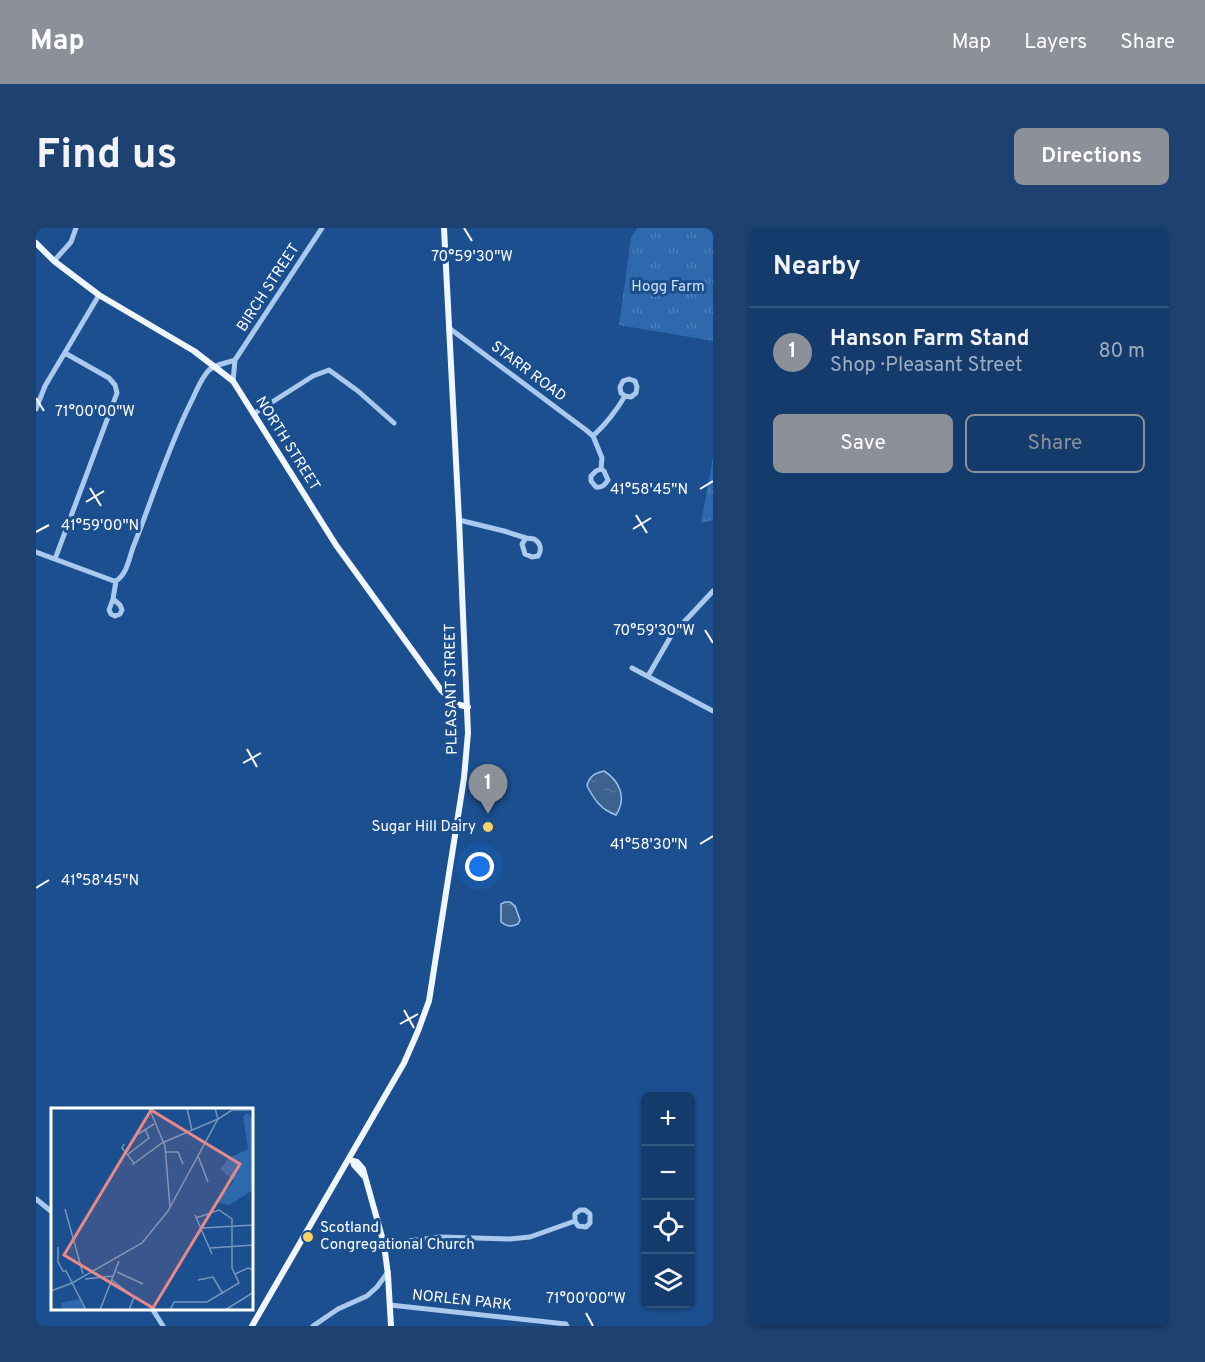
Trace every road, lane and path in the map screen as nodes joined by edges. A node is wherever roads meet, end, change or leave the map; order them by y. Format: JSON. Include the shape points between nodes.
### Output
{"nodes":[{"id":1,"x":76,"y":228,"type":"edge"},
{"id":2,"x":322,"y":228,"type":"edge"},
{"id":3,"x":444,"y":228,"type":"edge"},
{"id":4,"x":36,"y":243,"type":"edge"},
{"id":5,"x":54,"y":261,"type":"junction"},
{"id":6,"x":99,"y":295,"type":"junction"},
{"id":7,"x":449,"y":328,"type":"junction"},
{"id":8,"x":65,"y":353,"type":"junction"},
{"id":9,"x":235,"y":360,"type":"junction"},
{"id":10,"x":215,"y":366,"type":"junction"},
{"id":11,"x":233,"y":381,"type":"junction"},
{"id":12,"x":625,"y":396,"type":"dead end"},
{"id":13,"x":36,"y":409,"type":"edge"},
{"id":14,"x":255,"y":413,"type":"junction"},
{"id":15,"x":394,"y":423,"type":"dead end"},
{"id":16,"x":593,"y":436,"type":"junction"},
{"id":17,"x":601,"y":469,"type":"dead end"},
{"id":18,"x":459,"y":520,"type":"junction"},
{"id":19,"x":526,"y":538,"type":"dead end"},
{"id":20,"x":36,"y":552,"type":"edge"},
{"id":21,"x":55,"y":559,"type":"junction"},
{"id":22,"x":116,"y":581,"type":"junction"},
{"id":23,"x":713,"y":591,"type":"edge"},
{"id":24,"x":113,"y":599,"type":"dead end"},
{"id":25,"x":632,"y":668,"type":"dead end"},
{"id":26,"x":648,"y":675,"type":"junction"},
{"id":27,"x":468,"y":707,"type":"junction"},
{"id":28,"x":713,"y":711,"type":"edge"},
{"id":29,"x":351,"y":1160,"type":"junction"},
{"id":30,"x":36,"y":1199,"type":"edge"},
{"id":31,"x":51,"y":1211,"type":"edge"},
{"id":32,"x":575,"y":1221,"type":"dead end"},
{"id":33,"x":384,"y":1244,"type":"junction"},
{"id":34,"x":388,"y":1272,"type":"junction"},
{"id":35,"x":390,"y":1305,"type":"junction"},
{"id":36,"x":154,"y":1311,"type":"edge"},
{"id":37,"x":163,"y":1326,"type":"edge"},
{"id":38,"x":252,"y":1326,"type":"edge"},
{"id":39,"x":313,"y":1326,"type":"edge"},
{"id":40,"x":391,"y":1326,"type":"edge"},
{"id":41,"x":567,"y":1326,"type":"edge"}],
"edges":[{"from":1,"to":5,"type":"street"},
{"from":2,"to":9,"type":"street","name":"BIRCH STREET"},
{"from":3,"to":7,"type":"main road","name":"PLEASANT STREET"},
{"from":4,"to":5,"type":"main road","name":"NORTH STREET"},
{"from":5,"to":6,"type":"main road","name":"NORTH STREET"},
{"from":6,"to":8,"type":"street"},
{"from":6,"to":10,"type":"main road","name":"NORTH STREET"},
{"from":7,"to":16,"type":"street","name":"STARR ROAD"},
{"from":7,"to":18,"type":"main road","name":"PLEASANT STREET"},
{"from":8,"to":13,"type":"street"},
{"from":8,"to":21,"type":"street","via":[[109,378],[117,393]]},
{"from":9,"to":10,"type":"street"},
{"from":9,"to":11,"type":"street","name":"BIRCH STREET"},
{"from":10,"to":11,"type":"main road","name":"NORTH STREET"},
{"from":10,"to":22,"type":"street","via":[[206,374],[178,427],[126,570]]},
{"from":11,"to":14,"type":"main road","name":"NORTH STREET"},
{"from":12,"to":16,"type":"street","via":[[609,421]]},
{"from":14,"to":15,"type":"street","via":[[328,370]]},
{"from":14,"to":27,"type":"main road","name":"NORTH STREET","via":[[336,545],[441,690],[456,704]]},
{"from":16,"to":17,"type":"street","via":[[602,458]]},
{"from":18,"to":19,"type":"street"},
{"from":18,"to":27,"type":"main road","name":"PLEASANT STREET"},
{"from":20,"to":21,"type":"street"},
{"from":21,"to":22,"type":"street"},
{"from":22,"to":24,"type":"street"},
{"from":23,"to":26,"type":"street","via":[[670,636]]},
{"from":25,"to":26,"type":"street"},
{"from":26,"to":28,"type":"street"},
{"from":27,"to":29,"type":"main road","name":"PLEASANT STREET","via":[[464,778],[429,1001],[404,1063]]},
{"from":29,"to":33,"type":"main road","via":[[361,1166]]},
{"from":29,"to":38,"type":"main road","name":"PLEASANT STREET"},
{"from":30,"to":31,"type":"street"},
{"from":32,"to":33,"type":"street","via":[[530,1238],[440,1238]]},
{"from":33,"to":34,"type":"main road"},
{"from":34,"to":35,"type":"main road"},
{"from":34,"to":39,"type":"street","via":[[368,1296]]},
{"from":35,"to":40,"type":"main road"},
{"from":35,"to":41,"type":"street","name":"NORLEN PARK"},
{"from":36,"to":37,"type":"street"}]}
